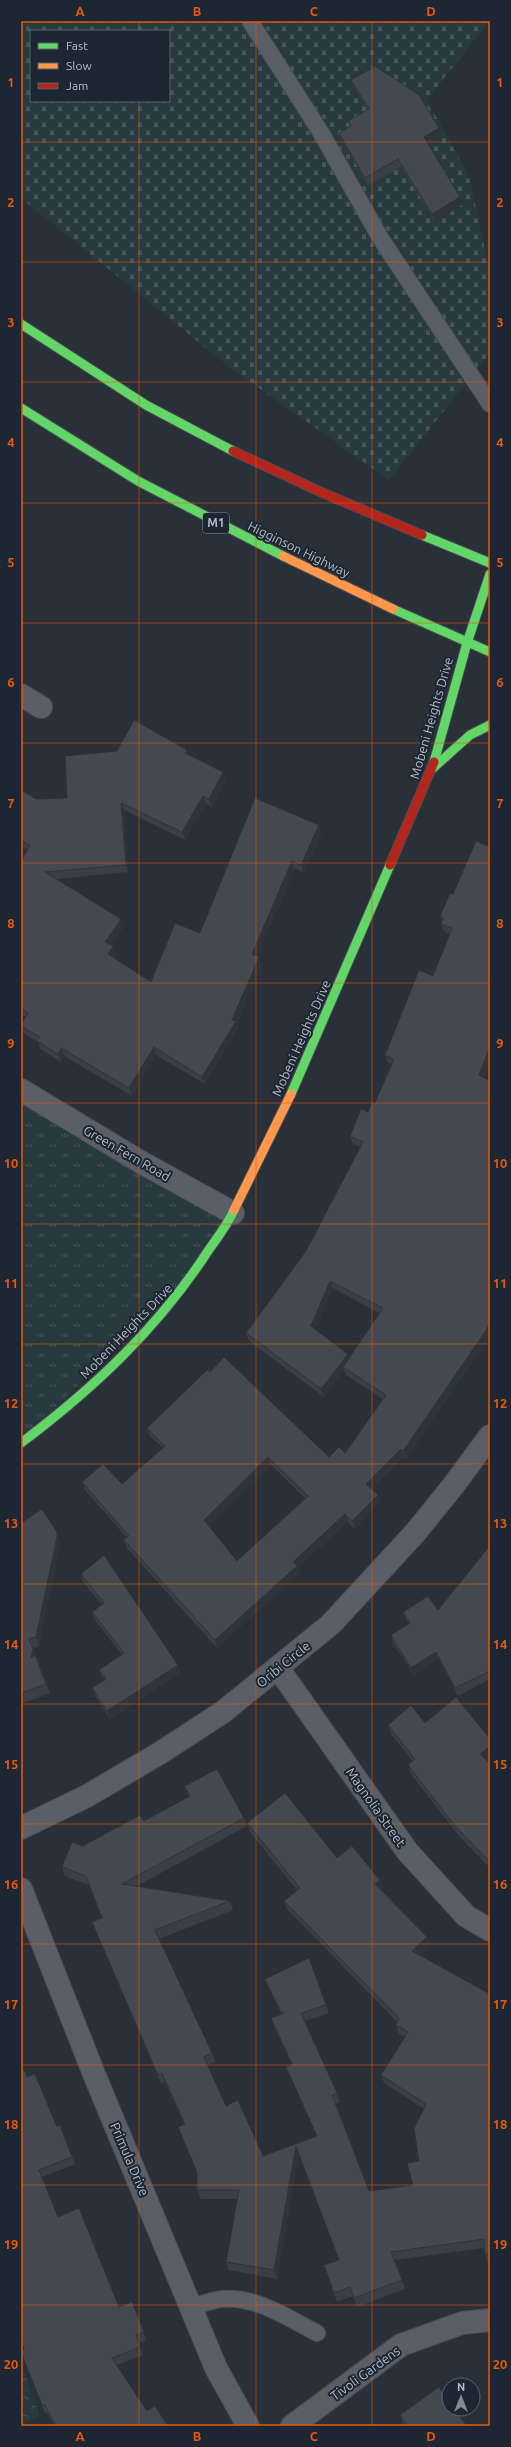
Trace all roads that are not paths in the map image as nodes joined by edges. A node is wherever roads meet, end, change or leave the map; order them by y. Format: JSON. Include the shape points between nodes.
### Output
{"nodes":[{"id":1,"x":250,"y":21,"type":"edge"},
{"id":2,"x":21,"y":324,"type":"edge"},
{"id":3,"x":490,"y":404,"type":"edge"},
{"id":4,"x":21,"y":408,"type":"edge"},
{"id":5,"x":490,"y":563,"type":"edge"},
{"id":6,"x":490,"y":574,"type":"edge"},
{"id":7,"x":467,"y":643,"type":"junction"},
{"id":8,"x":490,"y":652,"type":"edge"},
{"id":9,"x":21,"y":696,"type":"edge"},
{"id":10,"x":41,"y":707,"type":"dead end"},
{"id":11,"x":490,"y":725,"type":"edge"},
{"id":12,"x":432,"y":769,"type":"junction"},
{"id":13,"x":21,"y":1090,"type":"edge"},
{"id":14,"x":234,"y":1213,"type":"junction"},
{"id":15,"x":490,"y":1436,"type":"edge"},
{"id":16,"x":21,"y":1443,"type":"edge"},
{"id":17,"x":278,"y":1668,"type":"junction"},
{"id":18,"x":21,"y":1828,"type":"edge"},
{"id":19,"x":21,"y":1889,"type":"edge"},
{"id":20,"x":490,"y":1930,"type":"edge"},
{"id":21,"x":192,"y":2307,"type":"junction"},
{"id":22,"x":490,"y":2320,"type":"edge"},
{"id":23,"x":317,"y":2333,"type":"dead end"},
{"id":24,"x":248,"y":2426,"type":"edge"},
{"id":25,"x":292,"y":2426,"type":"edge"}],
"edges":[{"from":1,"to":3,"type":"lane","via":[[320,131],[381,239]]},
{"from":2,"to":5,"type":"main road","via":[[99,377],[224,447],[339,501]]},
{"from":4,"to":7,"type":"main road","name":"Higginson Highway","number":"M1","via":[[49,428],[176,503],[273,552]]},
{"from":6,"to":7,"type":"main road","name":"Mobeni Heights Drive"},
{"from":7,"to":8,"type":"main road","name":"Higginson Highway","number":"M1"},
{"from":7,"to":12,"type":"main road","name":"Mobeni Heights Drive"},
{"from":9,"to":10,"type":"street"},
{"from":11,"to":12,"type":"main road","via":[[470,735]]},
{"from":12,"to":14,"type":"main road","name":"Mobeni Heights Drive","via":[[301,1073]]},
{"from":13,"to":14,"type":"street","name":"Green Fern Road","via":[[139,1161]]},
{"from":14,"to":16,"type":"main road","name":"Mobeni Heights Drive","via":[[183,1290],[157,1321],[104,1376]]},
{"from":15,"to":17,"type":"street","name":"Oribi Circle","via":[[453,1486],[383,1570],[331,1624]]},
{"from":17,"to":18,"type":"street","name":"Oribi Circle","via":[[223,1712],[160,1753],[87,1796]]},
{"from":17,"to":20,"type":"street","name":"Magnolia Street","via":[[407,1851],[466,1916]]},
{"from":19,"to":21,"type":"street","name":"Primula Drive","via":[[94,2074]]},
{"from":21,"to":23,"type":"lane","via":[[222,2299],[245,2300],[259,2304]]},
{"from":21,"to":24,"type":"street","name":"Primula Drive","via":[[216,2368]]},
{"from":22,"to":25,"type":"street","name":"Tivoli Gardens","via":[[462,2323],[401,2345]]}]}
